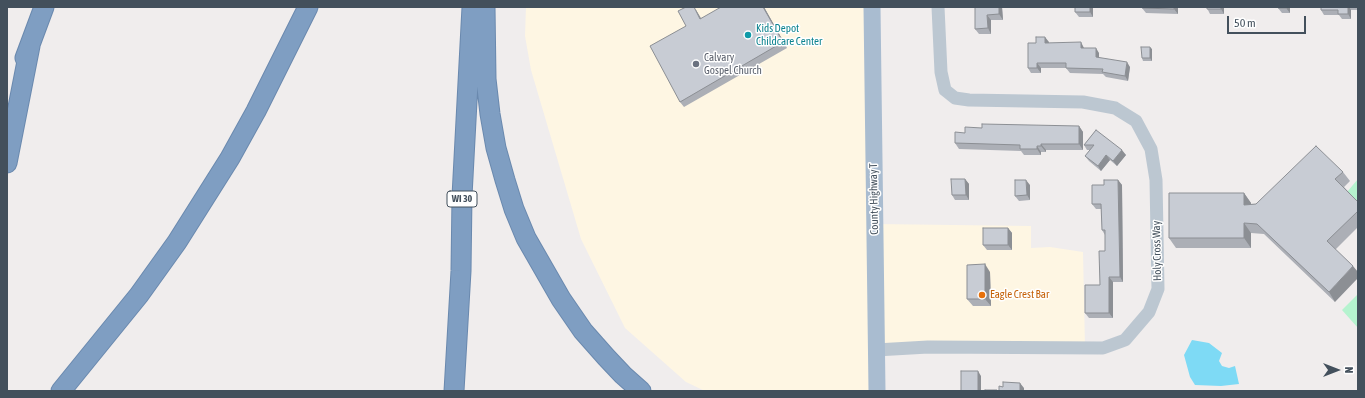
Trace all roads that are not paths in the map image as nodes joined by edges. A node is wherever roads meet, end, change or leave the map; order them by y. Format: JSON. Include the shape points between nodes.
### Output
{"nodes":[{"id":1,"x":44,"y":7,"type":"edge"},
{"id":2,"x":308,"y":7,"type":"edge"},
{"id":3,"x":472,"y":7,"type":"edge"},
{"id":4,"x":485,"y":7,"type":"edge"},
{"id":5,"x":872,"y":7,"type":"edge"},
{"id":6,"x":938,"y":7,"type":"edge"},
{"id":7,"x":30,"y":46,"type":"junction"},
{"id":8,"x":7,"y":99,"type":"edge"},
{"id":9,"x":7,"y":163,"type":"edge"},
{"id":10,"x":876,"y":350,"type":"junction"},
{"id":11,"x":61,"y":391,"type":"edge"},
{"id":12,"x":454,"y":391,"type":"edge"},
{"id":13,"x":641,"y":391,"type":"edge"},
{"id":14,"x":877,"y":391,"type":"edge"}],
"edges":[{"from":1,"to":7,"type":"highway"},
{"from":2,"to":11,"type":"highway","via":[[230,158],[177,242],[139,295]]},
{"from":3,"to":12,"type":"highway","number":"WI 30"},
{"from":4,"to":13,"type":"highway","via":[[486,79],[490,114],[496,148],[514,209],[526,238],[561,300],[583,331]]},
{"from":5,"to":10,"type":"main road","name":"County Highway T"},
{"from":6,"to":10,"type":"street","name":"Holy Cross Way","via":[[941,72],[945,90],[955,98],[1084,102],[1115,108],[1136,121],[1151,149],[1156,180],[1158,289],[1149,312],[1125,340],[1103,348],[928,347]]},
{"from":7,"to":8,"type":"highway"},
{"from":7,"to":9,"type":"highway"},
{"from":10,"to":14,"type":"main road","name":"County Highway T"}]}
